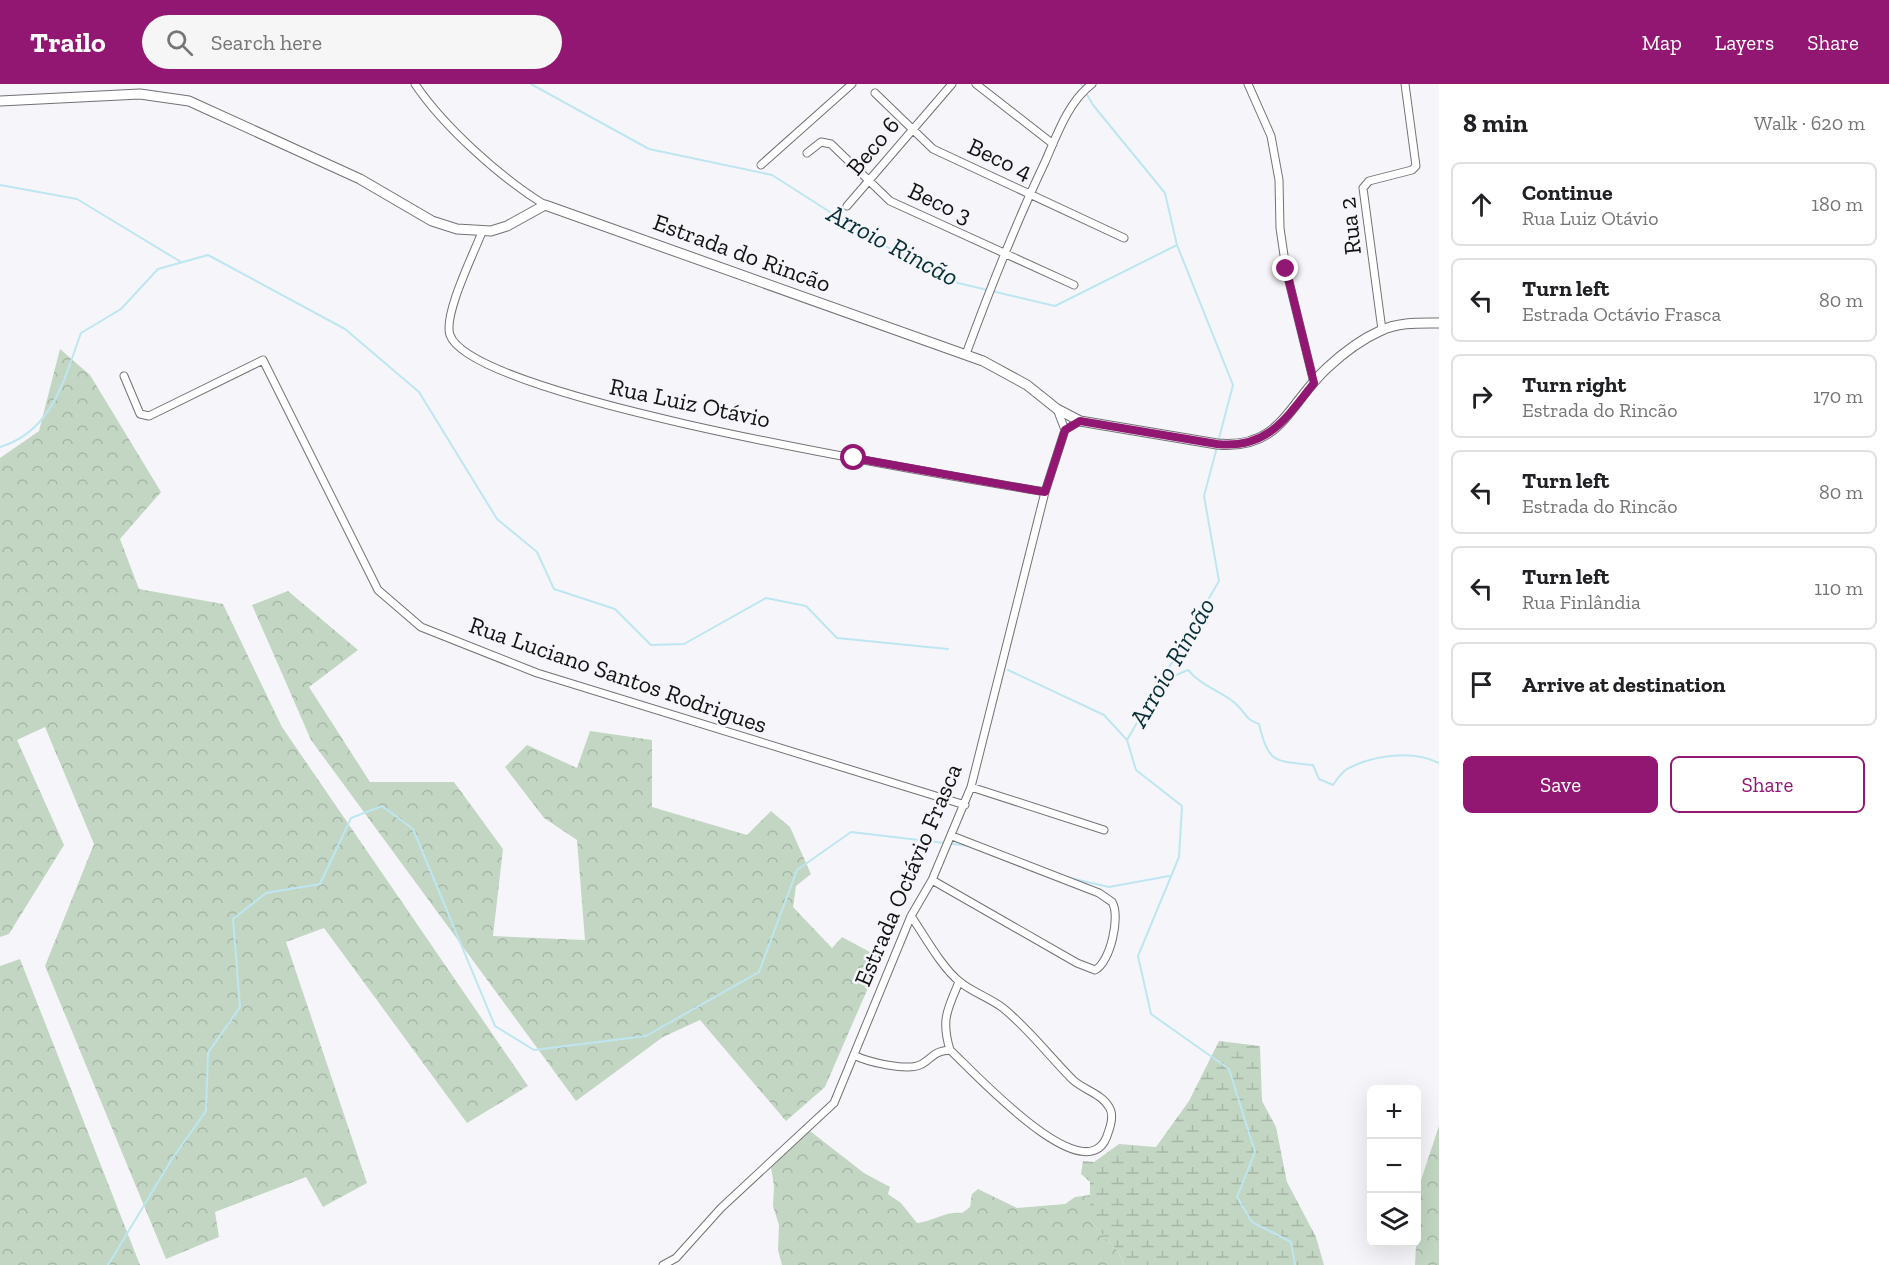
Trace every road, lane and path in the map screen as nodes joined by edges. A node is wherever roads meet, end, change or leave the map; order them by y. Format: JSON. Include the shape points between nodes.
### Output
{"nodes":[{"id":1,"x":415,"y":84,"type":"edge"},
{"id":2,"x":852,"y":84,"type":"edge"},
{"id":3,"x":952,"y":84,"type":"edge"},
{"id":4,"x":976,"y":84,"type":"edge"},
{"id":5,"x":1092,"y":84,"type":"edge"},
{"id":6,"x":1248,"y":84,"type":"edge"},
{"id":7,"x":1404,"y":84,"type":"edge"},
{"id":8,"x":875,"y":93,"type":"dead end"},
{"id":9,"x":0,"y":101,"type":"edge"},
{"id":10,"x":913,"y":128,"type":"junction"},
{"id":11,"x":1053,"y":144,"type":"junction"},
{"id":12,"x":807,"y":153,"type":"dead end"},
{"id":13,"x":761,"y":165,"type":"dead end"},
{"id":14,"x":869,"y":181,"type":"junction"},
{"id":15,"x":1030,"y":195,"type":"junction"},
{"id":16,"x":545,"y":205,"type":"junction"},
{"id":17,"x":847,"y":206,"type":"dead end"},
{"id":18,"x":482,"y":232,"type":"junction"},
{"id":19,"x":1124,"y":238,"type":"dead end"},
{"id":20,"x":1003,"y":253,"type":"junction"},
{"id":21,"x":1074,"y":285,"type":"dead end"},
{"id":22,"x":1439,"y":323,"type":"edge"},
{"id":23,"x":1382,"y":330,"type":"junction"},
{"id":24,"x":966,"y":354,"type":"junction"},
{"id":25,"x":124,"y":376,"type":"dead end"},
{"id":26,"x":1314,"y":383,"type":"junction"},
{"id":27,"x":1057,"y":409,"type":"junction"},
{"id":28,"x":1080,"y":421,"type":"junction"},
{"id":29,"x":1065,"y":430,"type":"junction"},
{"id":30,"x":1045,"y":492,"type":"junction"},
{"id":31,"x":971,"y":787,"type":"junction"},
{"id":32,"x":965,"y":805,"type":"junction"},
{"id":33,"x":1104,"y":830,"type":"dead end"},
{"id":34,"x":952,"y":836,"type":"junction"},
{"id":35,"x":932,"y":880,"type":"junction"},
{"id":36,"x":911,"y":916,"type":"junction"},
{"id":37,"x":959,"y":982,"type":"junction"},
{"id":38,"x":950,"y":1050,"type":"junction"},
{"id":39,"x":854,"y":1055,"type":"junction"},
{"id":40,"x":663,"y":1265,"type":"edge"}],
"edges":[{"from":1,"to":16,"type":"street","via":[[477,153],[518,189]]},
{"from":2,"to":13,"type":"street"},
{"from":3,"to":10,"type":"street","name":"Beco 6"},
{"from":4,"to":11,"type":"street"},
{"from":5,"to":11,"type":"street","via":[[1079,95]]},
{"from":6,"to":26,"type":"street","via":[[1271,136],[1279,180],[1286,269]]},
{"from":7,"to":23,"type":"street","name":"Rua 2","via":[[1416,166],[1369,181],[1363,188]]},
{"from":8,"to":10,"type":"street","name":"Beco 4"},
{"from":9,"to":18,"type":"street","via":[[140,94],[189,101],[360,179],[432,221]]},
{"from":10,"to":14,"type":"street","name":"Beco 6"},
{"from":10,"to":15,"type":"street","name":"Beco 4","via":[[933,149]]},
{"from":11,"to":15,"type":"street"},
{"from":12,"to":14,"type":"street","name":"Beco 3","via":[[826,142]]},
{"from":14,"to":17,"type":"street","name":"Beco 6"},
{"from":14,"to":20,"type":"street","name":"Beco 3","via":[[890,201]]},
{"from":15,"to":19,"type":"street","name":"Beco 4"},
{"from":15,"to":20,"type":"street"},
{"from":16,"to":18,"type":"street","via":[[507,226]]},
{"from":16,"to":24,"type":"street","name":"Estrada do Rincão"},
{"from":18,"to":30,"type":"street","name":"Rua Luiz Otávio","via":[[448,324],[454,342],[468,356],[576,398],[655,418]]},
{"from":20,"to":21,"type":"street","name":"Beco 3"},
{"from":20,"to":24,"type":"street"},
{"from":22,"to":23,"type":"street","name":"Estrada do Rincão","via":[[1411,323]]},
{"from":23,"to":26,"type":"street","name":"Estrada do Rincão","via":[[1327,368]]},
{"from":24,"to":27,"type":"street","name":"Estrada do Rincão","via":[[1027,385]]},
{"from":25,"to":32,"type":"street","name":"Rua Luciano Santos Rodrigues","via":[[140,414],[149,416],[263,360],[378,590],[421,627],[537,673]]},
{"from":26,"to":28,"type":"street","name":"Estrada do Rincão","via":[[1277,428],[1237,446]]},
{"from":27,"to":28,"type":"street","name":"Estrada do Rincão"},
{"from":27,"to":29,"type":"street"},
{"from":28,"to":29,"type":"street"},
{"from":29,"to":30,"type":"street","name":"Estrada Octávio Frasca"},
{"from":30,"to":31,"type":"street","name":"Estrada Octávio Frasca"},
{"from":31,"to":32,"type":"street","name":"Estrada Octávio Frasca"},
{"from":31,"to":33,"type":"street"},
{"from":32,"to":34,"type":"street","name":"Estrada Octávio Frasca"},
{"from":34,"to":35,"type":"street","name":"Estrada Octávio Frasca"},
{"from":34,"to":35,"type":"street","via":[[1099,893],[1112,902],[1116,924],[1104,962],[1095,970],[1077,963]]},
{"from":35,"to":36,"type":"street","name":"Estrada Octávio Frasca"},
{"from":36,"to":37,"type":"street"},
{"from":36,"to":39,"type":"street","name":"Estrada Octávio Frasca"},
{"from":37,"to":38,"type":"street","via":[[945,1014]]},
{"from":37,"to":38,"type":"street","via":[[1002,1007],[1084,1090],[1103,1099],[1111,1108],[1112,1122],[1106,1142],[1086,1154],[1047,1138]]},
{"from":38,"to":39,"type":"street","via":[[934,1052],[922,1064],[909,1069]]},
{"from":39,"to":40,"type":"street","name":"Estrada Octávio Frasca","via":[[834,1103],[721,1208],[676,1258]]}]}
